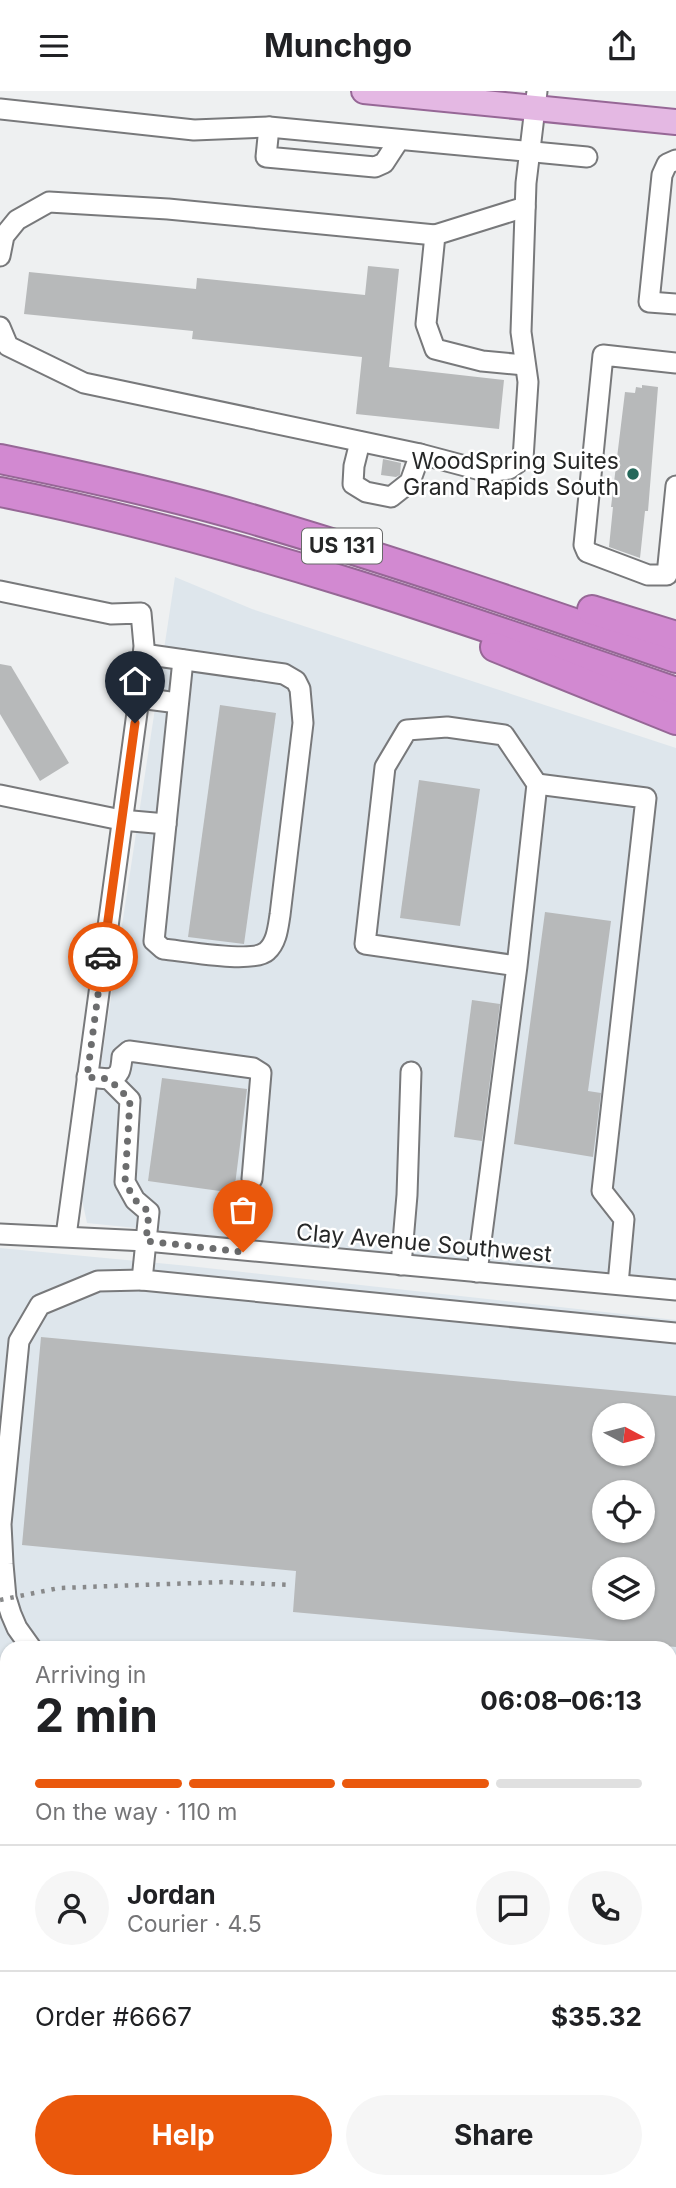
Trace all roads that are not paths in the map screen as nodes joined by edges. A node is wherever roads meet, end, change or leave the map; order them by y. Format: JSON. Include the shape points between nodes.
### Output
{"nodes":[{"id":1,"x":364,"y":91,"type":"edge"},
{"id":2,"x":536,"y":99,"type":"edge"},
{"id":3,"x":0,"y":109,"type":"edge"},
{"id":4,"x":676,"y":122,"type":"edge"},
{"id":5,"x":269,"y":127,"type":"junction"},
{"id":6,"x":399,"y":140,"type":"junction"},
{"id":7,"x":528,"y":151,"type":"junction"},
{"id":8,"x":587,"y":157,"type":"dead end"},
{"id":9,"x":676,"y":160,"type":"edge"},
{"id":10,"x":525,"y":207,"type":"junction"},
{"id":11,"x":435,"y":235,"type":"junction"},
{"id":12,"x":0,"y":256,"type":"edge"},
{"id":13,"x":676,"y":305,"type":"edge"},
{"id":14,"x":0,"y":327,"type":"edge"},
{"id":15,"x":676,"y":363,"type":"edge"},
{"id":16,"x":526,"y":365,"type":"junction"},
{"id":17,"x":360,"y":442,"type":"junction"},
{"id":18,"x":420,"y":454,"type":"junction"},
{"id":19,"x":0,"y":459,"type":"edge"},
{"id":20,"x":676,"y":486,"type":"edge"},
{"id":21,"x":0,"y":492,"type":"edge"},
{"id":22,"x":246,"y":517,"type":"junction"},
{"id":23,"x":338,"y":578,"type":"junction"},
{"id":24,"x":0,"y":591,"type":"edge"},
{"id":25,"x":676,"y":636,"type":"edge"},
{"id":26,"x":144,"y":654,"type":"junction"},
{"id":27,"x":676,"y":658,"type":"edge"},
{"id":28,"x":183,"y":660,"type":"junction"},
{"id":29,"x":676,"y":692,"type":"edge"},
{"id":30,"x":139,"y":698,"type":"junction"},
{"id":31,"x":178,"y":703,"type":"junction"},
{"id":32,"x":676,"y":720,"type":"edge"},
{"id":33,"x":537,"y":784,"type":"junction"},
{"id":34,"x":0,"y":795,"type":"edge"},
{"id":35,"x":121,"y":820,"type":"junction"},
{"id":36,"x":166,"y":824,"type":"junction"},
{"id":37,"x":517,"y":966,"type":"junction"},
{"id":38,"x":411,"y":1072,"type":"dead end"},
{"id":39,"x":87,"y":1077,"type":"junction"},
{"id":40,"x":109,"y":1079,"type":"junction"},
{"id":41,"x":252,"y":1179,"type":"dead end"},
{"id":42,"x":0,"y":1234,"type":"edge"},
{"id":43,"x":65,"y":1235,"type":"junction"},
{"id":44,"x":146,"y":1241,"type":"junction"},
{"id":45,"x":401,"y":1265,"type":"junction"},
{"id":46,"x":477,"y":1272,"type":"junction"},
{"id":47,"x":142,"y":1280,"type":"junction"},
{"id":48,"x":618,"y":1284,"type":"junction"},
{"id":49,"x":676,"y":1290,"type":"edge"},
{"id":50,"x":676,"y":1333,"type":"edge"},
{"id":51,"x":1,"y":1527,"type":"edge"},
{"id":52,"x":26,"y":1641,"type":"edge"}],
"edges":[{"from":1,"to":2,"type":"main road"},
{"from":2,"to":4,"type":"main road"},
{"from":2,"to":7,"type":"street"},
{"from":3,"to":5,"type":"street","via":[[194,129]]},
{"from":5,"to":6,"type":"street"},
{"from":5,"to":6,"type":"street","via":[[266,157],[375,167],[384,163]]},
{"from":6,"to":7,"type":"street"},
{"from":7,"to":8,"type":"street"},
{"from":7,"to":10,"type":"street"},
{"from":9,"to":13,"type":"street","via":[[667,164],[663,175],[649,302]]},
{"from":10,"to":11,"type":"street"},
{"from":10,"to":16,"type":"street","via":[[521,332]]},
{"from":11,"to":12,"type":"street","via":[[49,202],[17,220],[4,236]]},
{"from":11,"to":16,"type":"street","via":[[426,324],[431,344],[482,361]]},
{"from":14,"to":17,"type":"street","via":[[8,346],[84,383]]},
{"from":15,"to":20,"type":"street","via":[[603,355],[584,545],[587,552],[648,575],[667,575]]},
{"from":16,"to":18,"type":"street","via":[[523,459],[509,468],[488,472]]},
{"from":17,"to":18,"type":"street"},
{"from":17,"to":18,"type":"street","via":[[353,484],[366,492],[391,497],[410,482]]},
{"from":19,"to":22,"type":"highway","number":"US 131"},
{"from":21,"to":23,"type":"highway","number":"US 131","via":[[142,524]]},
{"from":22,"to":25,"type":"highway","via":[[441,567]]},
{"from":22,"to":27,"type":"highway","number":"US 131","via":[[427,572]]},
{"from":23,"to":29,"type":"highway","number":"US 131"},
{"from":23,"to":32,"type":"highway"},
{"from":24,"to":26,"type":"street","via":[[111,614],[141,613]]},
{"from":26,"to":28,"type":"street"},
{"from":26,"to":30,"type":"street"},
{"from":28,"to":31,"type":"street"},
{"from":28,"to":36,"type":"street","via":[[284,674],[300,689],[303,723],[279,915],[274,942],[266,953],[251,958],[163,949],[154,941]]},
{"from":30,"to":31,"type":"street"},
{"from":30,"to":35,"type":"street"},
{"from":31,"to":36,"type":"street"},
{"from":33,"to":37,"type":"street"},
{"from":33,"to":37,"type":"street","via":[[504,735],[447,727],[407,730],[385,767],[365,944]]},
{"from":33,"to":48,"type":"street","via":[[646,797],[602,1191],[624,1220]]},
{"from":34,"to":35,"type":"street"},
{"from":35,"to":36,"type":"street"},
{"from":35,"to":39,"type":"street"},
{"from":37,"to":46,"type":"street"},
{"from":38,"to":45,"type":"street"},
{"from":39,"to":40,"type":"street"},
{"from":39,"to":43,"type":"street"},
{"from":40,"to":41,"type":"street","via":[[120,1072],[122,1057],[130,1051],[253,1068],[261,1073]]},
{"from":40,"to":44,"type":"street","via":[[130,1100],[125,1182],[149,1212]]},
{"from":42,"to":43,"type":"street","name":"Clay Avenue Southwest"},
{"from":43,"to":44,"type":"street","name":"Clay Avenue Southwest"},
{"from":44,"to":45,"type":"street","name":"Clay Avenue Southwest"},
{"from":44,"to":47,"type":"street"},
{"from":45,"to":46,"type":"street","name":"Clay Avenue Southwest"},
{"from":46,"to":48,"type":"street","name":"Clay Avenue Southwest"},
{"from":47,"to":50,"type":"street"},
{"from":47,"to":51,"type":"street","via":[[98,1281],[40,1305],[19,1341]]},
{"from":48,"to":49,"type":"street","name":"Clay Avenue Southwest"},
{"from":51,"to":52,"type":"street","via":[[6,1598]]}]}
